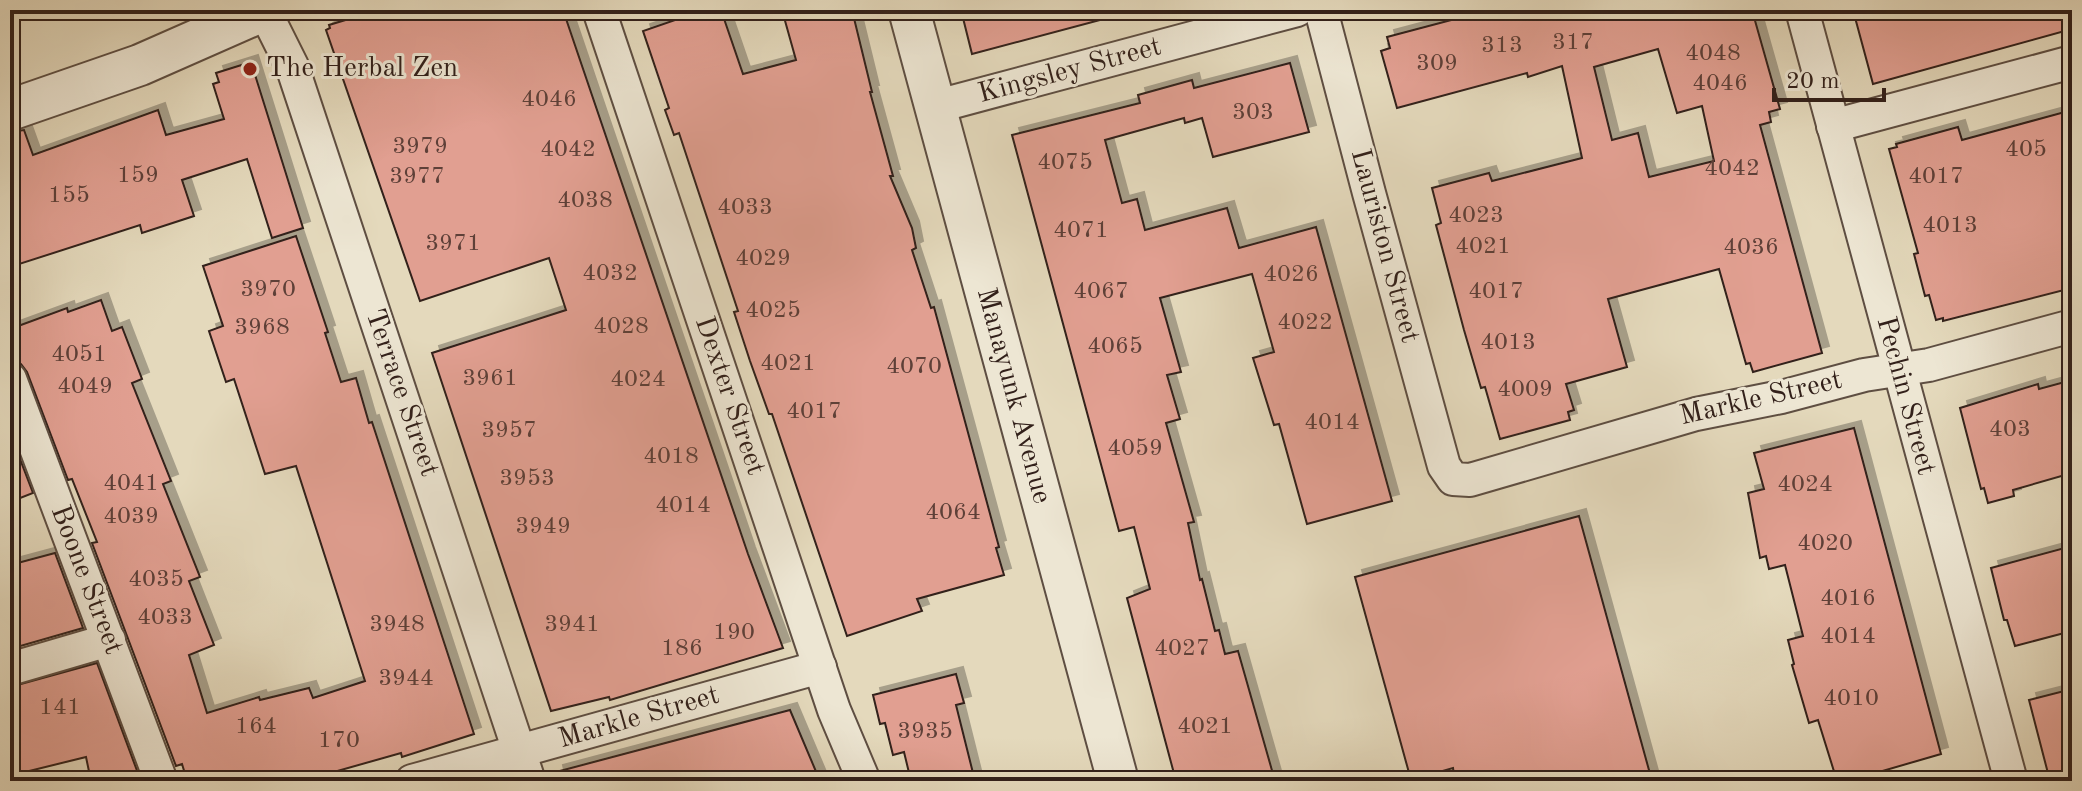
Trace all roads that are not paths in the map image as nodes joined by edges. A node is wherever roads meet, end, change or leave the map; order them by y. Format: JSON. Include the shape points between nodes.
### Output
{"nodes":[{"id":1,"x":264,"y":10,"type":"edge"},
{"id":2,"x":599,"y":10,"type":"edge"},
{"id":3,"x":909,"y":10,"type":"edge"},
{"id":4,"x":1297,"y":10,"type":"edge"},
{"id":5,"x":1321,"y":10,"type":"edge"},
{"id":6,"x":1802,"y":10,"type":"edge"},
{"id":7,"x":2072,"y":62,"type":"edge"},
{"id":8,"x":934,"y":107,"type":"junction"},
{"id":9,"x":10,"y":110,"type":"edge"},
{"id":10,"x":1833,"y":126,"type":"junction"},
{"id":11,"x":2072,"y":326,"type":"edge"},
{"id":12,"x":1897,"y":369,"type":"junction"},
{"id":13,"x":10,"y":381,"type":"edge"},
{"id":14,"x":1453,"y":479,"type":"joint"},
{"id":15,"x":109,"y":640,"type":"junction"},
{"id":16,"x":820,"y":667,"type":"junction"},
{"id":17,"x":10,"y":669,"type":"edge"},
{"id":18,"x":525,"y":766,"type":"edge"},
{"id":19,"x":161,"y":781,"type":"edge"},
{"id":20,"x":412,"y":781,"type":"edge"},
{"id":21,"x":864,"y":781,"type":"edge"},
{"id":22,"x":1118,"y":781,"type":"edge"},
{"id":23,"x":2011,"y":781,"type":"edge"}],
"edges":[{"from":1,"to":9,"type":"street","via":[[140,65]]},
{"from":1,"to":18,"type":"street","name":"Terrace Street","via":[[292,66]]},
{"from":2,"to":16,"type":"street","name":"Dexter Street"},
{"from":3,"to":8,"type":"street","name":"Manayunk Avenue"},
{"from":4,"to":8,"type":"street","name":"Kingsley Street"},
{"from":5,"to":14,"type":"street","name":"Lauriston Street","via":[[1444,466]]},
{"from":6,"to":10,"type":"street","name":"Pechin Street"},
{"from":7,"to":10,"type":"street"},
{"from":8,"to":22,"type":"street","name":"Manayunk Avenue"},
{"from":10,"to":12,"type":"street","name":"Pechin Street"},
{"from":11,"to":12,"type":"street","name":"Markle Street"},
{"from":12,"to":14,"type":"street","name":"Markle Street","via":[[1685,416],[1470,480]]},
{"from":12,"to":23,"type":"street","name":"Pechin Street"},
{"from":13,"to":15,"type":"street","name":"Boone Street"},
{"from":15,"to":17,"type":"street"},
{"from":15,"to":19,"type":"street","name":"Boone Street"},
{"from":16,"to":18,"type":"street","name":"Markle Street"},
{"from":16,"to":21,"type":"street","name":"Dexter Street"},
{"from":18,"to":20,"type":"street","name":"Markle Street"}]}
